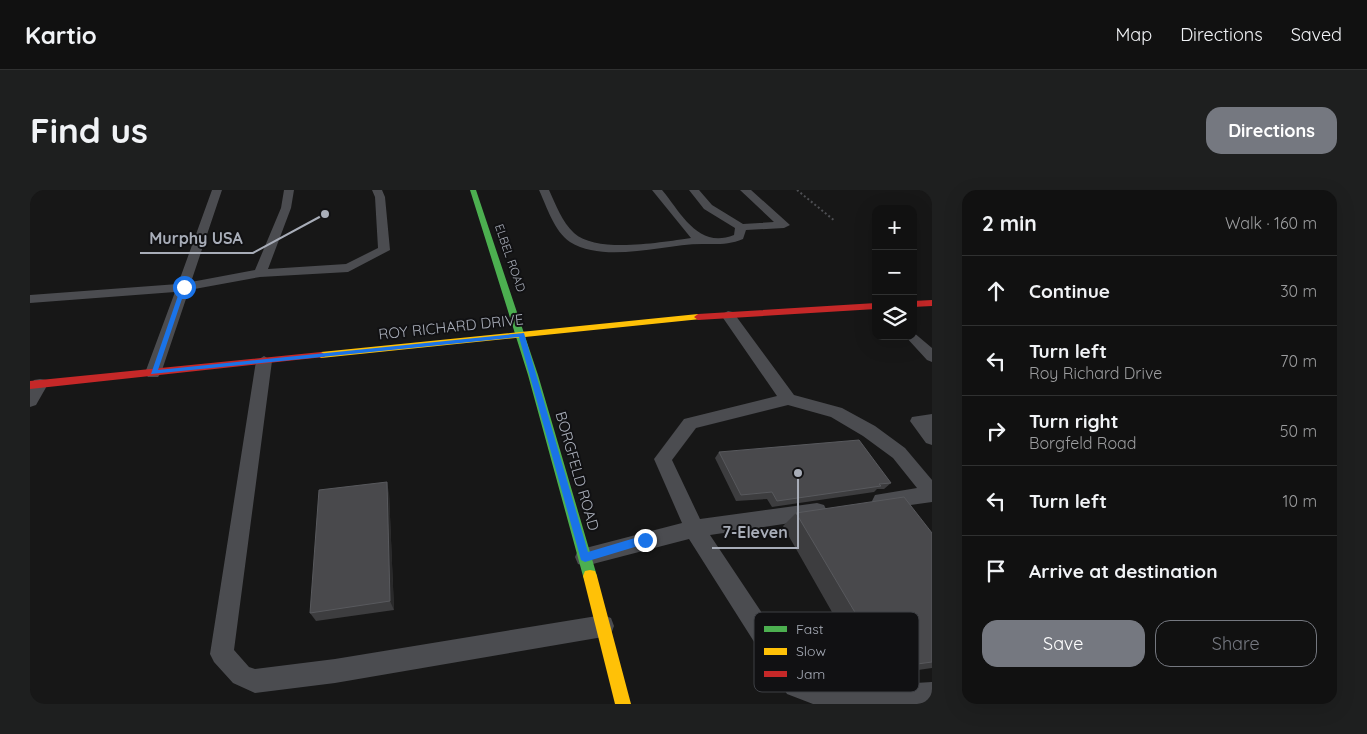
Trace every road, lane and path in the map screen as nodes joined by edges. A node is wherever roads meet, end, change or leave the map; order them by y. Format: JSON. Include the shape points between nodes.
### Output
{"nodes":[{"id":1,"x":217,"y":190,"type":"edge"},
{"id":2,"x":290,"y":190,"type":"edge"},
{"id":3,"x":377,"y":190,"type":"edge"},
{"id":4,"x":473,"y":190,"type":"edge"},
{"id":5,"x":544,"y":190,"type":"edge"},
{"id":6,"x":657,"y":190,"type":"edge"},
{"id":7,"x":694,"y":190,"type":"edge"},
{"id":8,"x":745,"y":190,"type":"edge"},
{"id":9,"x":798,"y":190,"type":"edge"},
{"id":10,"x":835,"y":221,"type":"dead end"},
{"id":11,"x":741,"y":227,"type":"junction"},
{"id":12,"x":708,"y":240,"type":"junction"},
{"id":13,"x":260,"y":273,"type":"junction"},
{"id":14,"x":184,"y":287,"type":"junction"},
{"id":15,"x":30,"y":299,"type":"edge"},
{"id":16,"x":932,"y":303,"type":"edge"},
{"id":17,"x":917,"y":304,"type":"edge"},
{"id":18,"x":872,"y":306,"type":"edge"},
{"id":19,"x":728,"y":315,"type":"junction"},
{"id":20,"x":522,"y":335,"type":"junction"},
{"id":21,"x":916,"y":340,"type":"edge"},
{"id":22,"x":932,"y":357,"type":"edge"},
{"id":23,"x":264,"y":361,"type":"junction"},
{"id":24,"x":153,"y":372,"type":"junction"},
{"id":25,"x":35,"y":384,"type":"edge"},
{"id":26,"x":788,"y":400,"type":"junction"},
{"id":27,"x":30,"y":401,"type":"edge"},
{"id":28,"x":932,"y":420,"type":"edge"},
{"id":29,"x":932,"y":438,"type":"edge"},
{"id":30,"x":932,"y":493,"type":"edge"},
{"id":31,"x":865,"y":504,"type":"edge"},
{"id":32,"x":837,"y":508,"type":"edge"},
{"id":33,"x":694,"y":529,"type":"junction"},
{"id":34,"x":585,"y":557,"type":"junction"},
{"id":35,"x":754,"y":621,"type":"edge"},
{"id":36,"x":603,"y":626,"type":"junction"},
{"id":37,"x":813,"y":692,"type":"edge"},
{"id":38,"x":932,"y":694,"type":"edge"},
{"id":39,"x":623,"y":704,"type":"edge"}],
"edges":[{"from":1,"to":14,"type":"lane"},
{"from":2,"to":13,"type":"lane"},
{"from":3,"to":13,"type":"lane","via":[[384,250],[348,268]]},
{"from":4,"to":20,"type":"main road","name":"ELBEL ROAD"},
{"from":5,"to":12,"type":"lane","via":[[563,228],[574,240],[587,245],[614,248]]},
{"from":6,"to":12,"type":"lane","via":[[698,238]]},
{"from":7,"to":11,"type":"lane","via":[[708,207]]},
{"from":8,"to":11,"type":"lane","via":[[784,224]]},
{"from":9,"to":10,"type":"path"},
{"from":11,"to":12,"type":"lane","via":[[739,237],[733,240]]},
{"from":13,"to":14,"type":"lane"},
{"from":14,"to":15,"type":"lane"},
{"from":14,"to":24,"type":"lane"},
{"from":16,"to":17,"type":"main road"},
{"from":18,"to":19,"type":"main road","name":"ROY RICHARD DRIVE"},
{"from":19,"to":20,"type":"main road","name":"ROY RICHARD DRIVE"},
{"from":19,"to":26,"type":"lane"},
{"from":20,"to":23,"type":"main road","name":"ROY RICHARD DRIVE"},
{"from":20,"to":34,"type":"main road","name":"BORGFELD ROAD"},
{"from":21,"to":22,"type":"lane"},
{"from":23,"to":24,"type":"main road","name":"ROY RICHARD DRIVE"},
{"from":23,"to":36,"type":"lane","via":[[222,654],[241,675],[255,681],[335,671]]},
{"from":24,"to":25,"type":"main road","name":"ROY RICHARD DRIVE"},
{"from":25,"to":27,"type":"lane"},
{"from":26,"to":30,"type":"lane","via":[[836,412],[869,431],[899,453]]},
{"from":26,"to":33,"type":"lane","via":[[690,423],[663,458]]},
{"from":28,"to":29,"type":"lane","via":[[918,421]]},
{"from":30,"to":31,"type":"lane"},
{"from":32,"to":33,"type":"lane"},
{"from":33,"to":34,"type":"lane"},
{"from":33,"to":35,"type":"lane"},
{"from":34,"to":36,"type":"main road","name":"BORGFELD ROAD"},
{"from":36,"to":39,"type":"main road","name":"BORGFELD ROAD"},
{"from":37,"to":38,"type":"lane","via":[[833,700]]}]}
